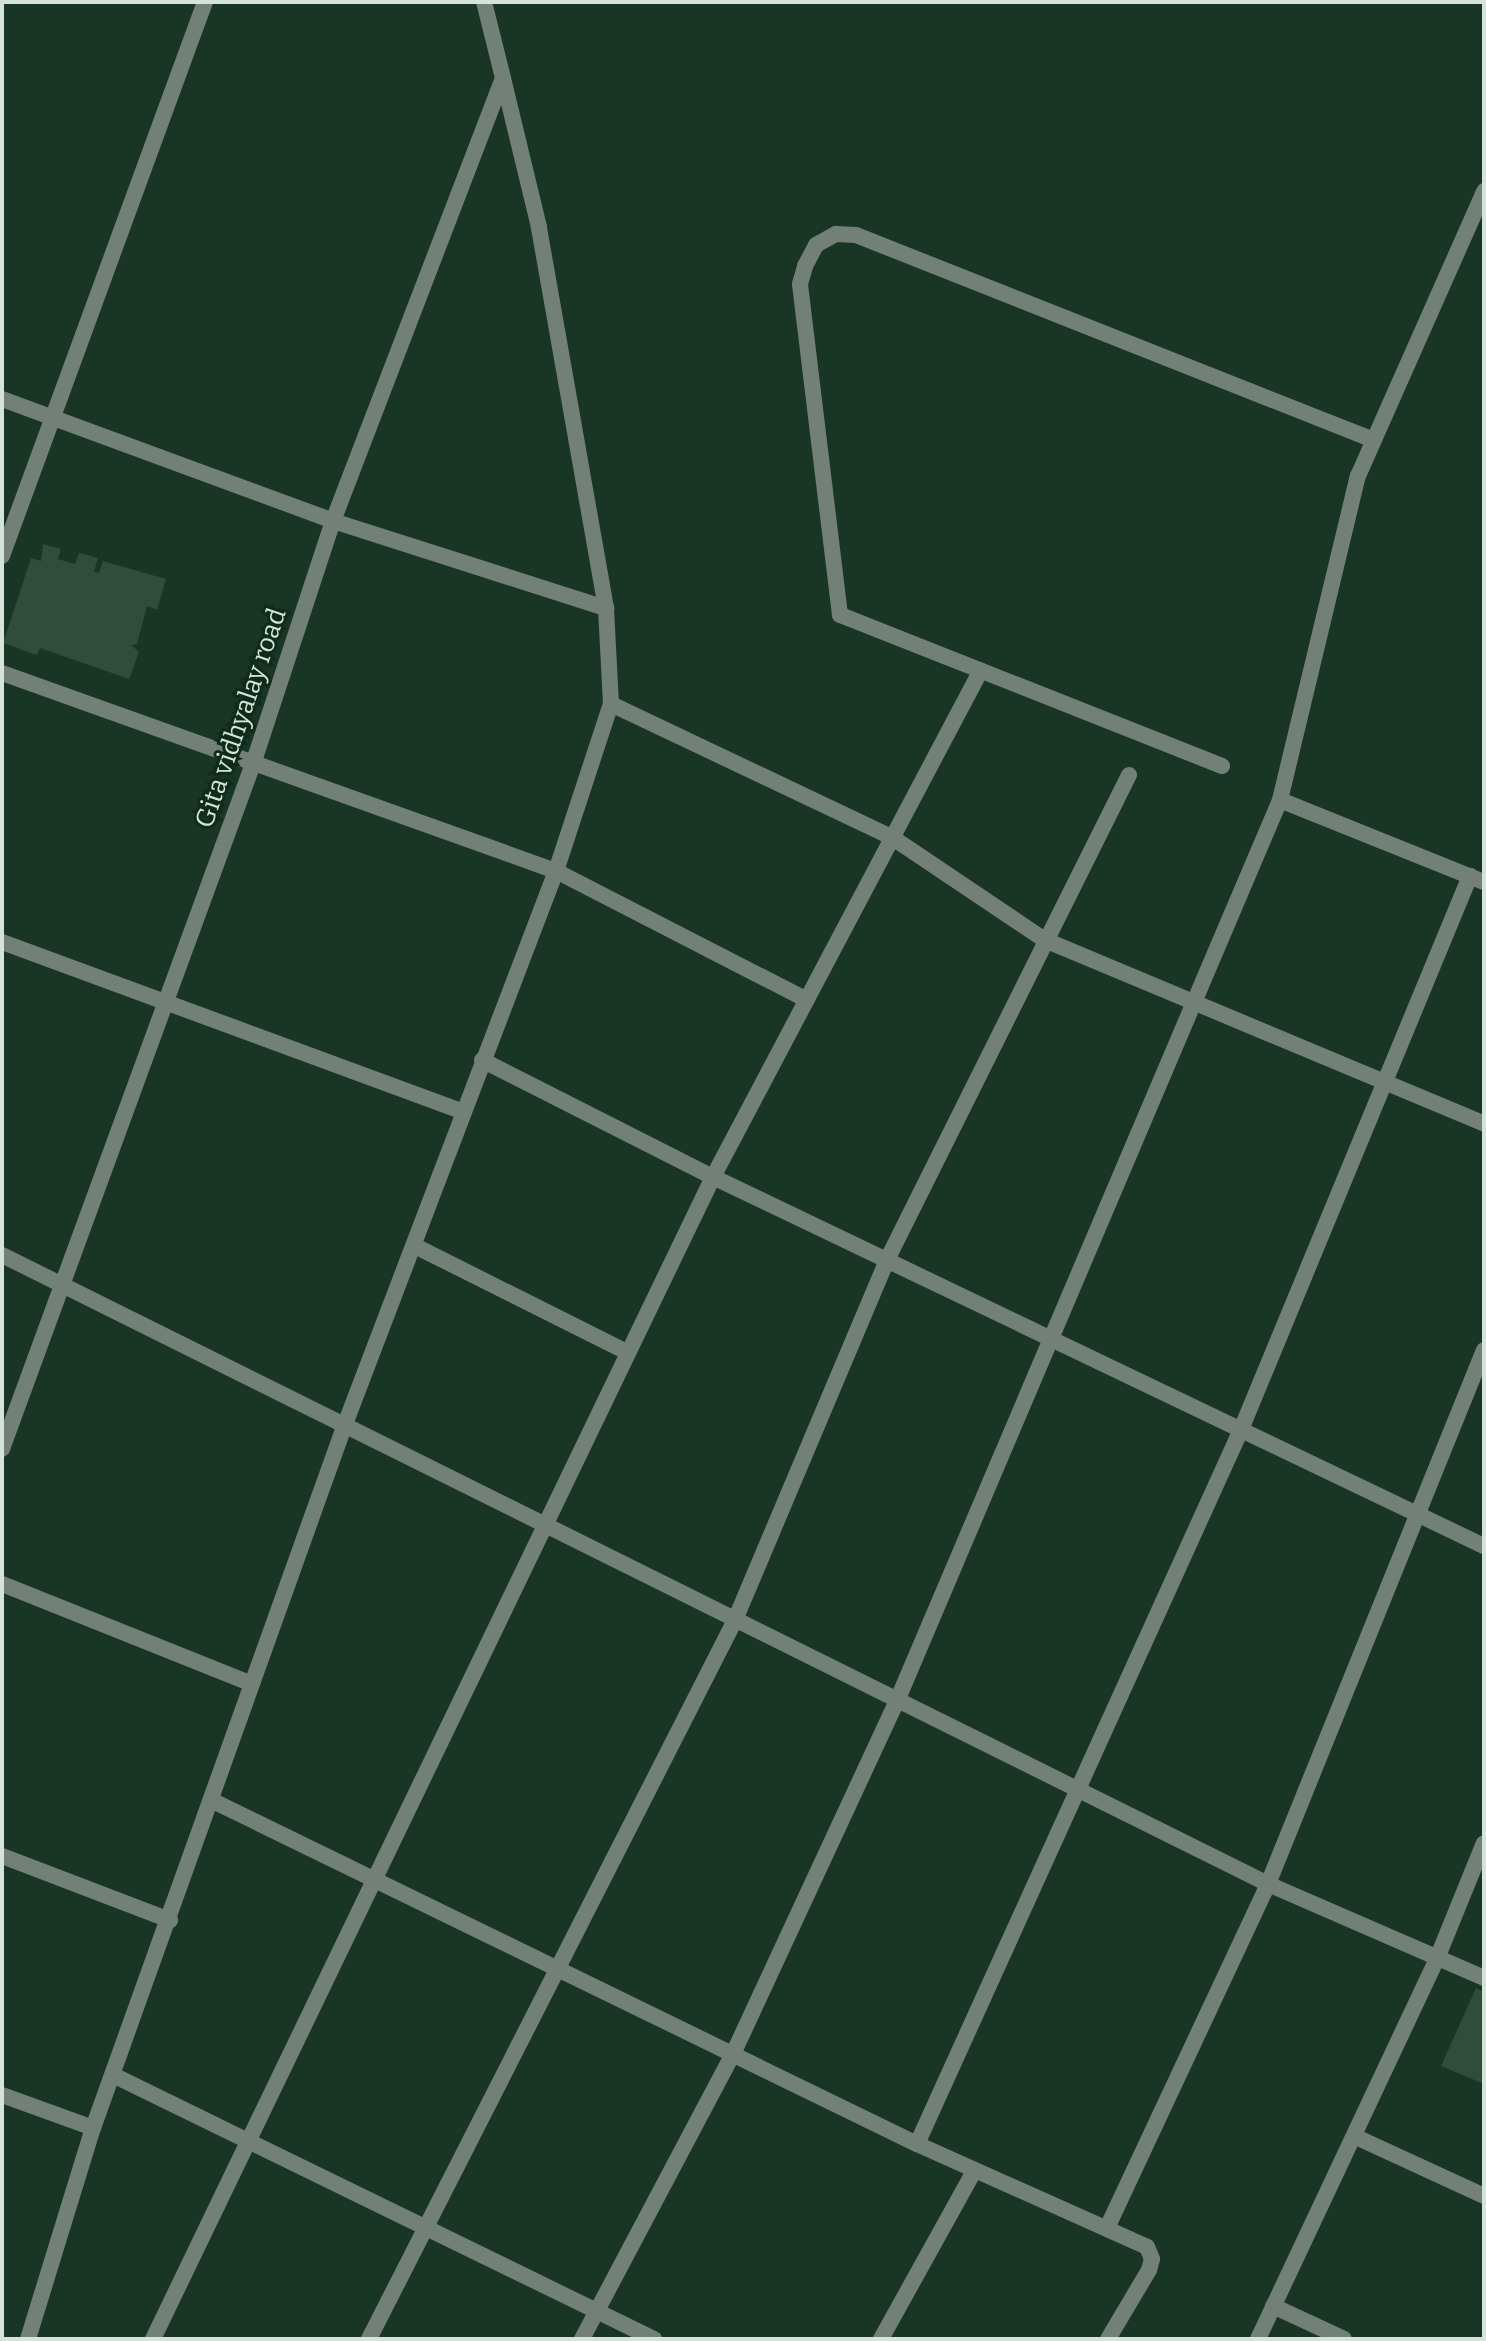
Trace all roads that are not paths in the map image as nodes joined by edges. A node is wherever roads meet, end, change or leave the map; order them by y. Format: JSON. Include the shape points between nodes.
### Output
{"nodes":[{"id":1,"x":205,"y":2,"type":"edge"},
{"id":2,"x":484,"y":2,"type":"edge"},
{"id":3,"x":503,"y":78,"type":"junction"},
{"id":4,"x":1484,"y":191,"type":"edge"},
{"id":5,"x":2,"y":399,"type":"edge"},
{"id":6,"x":56,"y":416,"type":"junction"},
{"id":7,"x":1371,"y":439,"type":"junction"},
{"id":8,"x":333,"y":521,"type":"junction"},
{"id":9,"x":2,"y":556,"type":"edge"},
{"id":10,"x":606,"y":608,"type":"junction"},
{"id":11,"x":981,"y":670,"type":"junction"},
{"id":12,"x":2,"y":673,"type":"edge"},
{"id":13,"x":611,"y":704,"type":"junction"},
{"id":14,"x":254,"y":761,"type":"junction"},
{"id":15,"x":1222,"y":766,"type":"dead end"},
{"id":16,"x":1129,"y":775,"type":"dead end"},
{"id":17,"x":1280,"y":800,"type":"junction"},
{"id":18,"x":893,"y":838,"type":"junction"},
{"id":19,"x":556,"y":871,"type":"junction"},
{"id":20,"x":1477,"y":879,"type":"edge"},
{"id":21,"x":1045,"y":940,"type":"junction"},
{"id":22,"x":2,"y":942,"type":"edge"},
{"id":23,"x":807,"y":1000,"type":"junction"},
{"id":24,"x":166,"y":1002,"type":"junction"},
{"id":25,"x":1190,"y":1004,"type":"junction"},
{"id":26,"x":482,"y":1060,"type":"junction"},
{"id":27,"x":1387,"y":1080,"type":"junction"},
{"id":28,"x":464,"y":1112,"type":"junction"},
{"id":29,"x":1484,"y":1124,"type":"edge"},
{"id":30,"x":713,"y":1177,"type":"junction"},
{"id":31,"x":415,"y":1246,"type":"junction"},
{"id":32,"x":2,"y":1255,"type":"edge"},
{"id":33,"x":887,"y":1260,"type":"junction"},
{"id":34,"x":65,"y":1286,"type":"junction"},
{"id":35,"x":1048,"y":1336,"type":"junction"},
{"id":36,"x":1484,"y":1350,"type":"edge"},
{"id":37,"x":627,"y":1352,"type":"junction"},
{"id":38,"x":344,"y":1427,"type":"junction"},
{"id":39,"x":1240,"y":1432,"type":"junction"},
{"id":40,"x":2,"y":1449,"type":"edge"},
{"id":41,"x":1417,"y":1516,"type":"junction"},
{"id":42,"x":543,"y":1525,"type":"junction"},
{"id":43,"x":1484,"y":1546,"type":"edge"},
{"id":44,"x":2,"y":1584,"type":"edge"},
{"id":45,"x":735,"y":1620,"type":"junction"},
{"id":46,"x":252,"y":1684,"type":"junction"},
{"id":47,"x":897,"y":1701,"type":"junction"},
{"id":48,"x":1078,"y":1790,"type":"junction"},
{"id":49,"x":213,"y":1801,"type":"junction"},
{"id":50,"x":1484,"y":1843,"type":"edge"},
{"id":51,"x":2,"y":1856,"type":"edge"},
{"id":52,"x":378,"y":1878,"type":"junction"},
{"id":53,"x":1268,"y":1884,"type":"junction"},
{"id":54,"x":170,"y":1920,"type":"junction"},
{"id":55,"x":1436,"y":1961,"type":"junction"},
{"id":56,"x":558,"y":1969,"type":"junction"},
{"id":57,"x":1484,"y":1978,"type":"edge"},
{"id":58,"x":733,"y":2054,"type":"junction"},
{"id":59,"x":115,"y":2076,"type":"junction"},
{"id":60,"x":2,"y":2095,"type":"edge"},
{"id":61,"x":93,"y":2128,"type":"junction"},
{"id":62,"x":1356,"y":2137,"type":"junction"},
{"id":63,"x":250,"y":2144,"type":"junction"},
{"id":64,"x":917,"y":2144,"type":"junction"},
{"id":65,"x":974,"y":2171,"type":"junction"},
{"id":66,"x":1484,"y":2196,"type":"edge"},
{"id":67,"x":423,"y":2228,"type":"junction"},
{"id":68,"x":1107,"y":2228,"type":"junction"},
{"id":69,"x":1273,"y":2306,"type":"junction"},
{"id":70,"x":597,"y":2310,"type":"junction"},
{"id":71,"x":28,"y":2339,"type":"edge"},
{"id":72,"x":153,"y":2339,"type":"edge"},
{"id":73,"x":369,"y":2339,"type":"edge"},
{"id":74,"x":582,"y":2339,"type":"edge"},
{"id":75,"x":654,"y":2339,"type":"edge"},
{"id":76,"x":881,"y":2339,"type":"edge"},
{"id":77,"x":1108,"y":2339,"type":"edge"},
{"id":78,"x":1258,"y":2339,"type":"edge"},
{"id":79,"x":1344,"y":2339,"type":"edge"}],
"edges":[{"from":1,"to":6,"type":"street"},
{"from":2,"to":3,"type":"street"},
{"from":3,"to":8,"type":"street","name":"Gita vidhyalay road"},
{"from":3,"to":10,"type":"street","via":[[539,227]]},
{"from":4,"to":7,"type":"street"},
{"from":5,"to":6,"type":"street"},
{"from":6,"to":8,"type":"street"},
{"from":6,"to":9,"type":"street"},
{"from":7,"to":11,"type":"street","via":[[856,235],[836,234],[816,245],[800,284],[840,615]]},
{"from":7,"to":17,"type":"street"},
{"from":8,"to":10,"type":"street"},
{"from":8,"to":14,"type":"street","name":"Gita vidhyalay road"},
{"from":10,"to":13,"type":"street"},
{"from":11,"to":15,"type":"street"},
{"from":11,"to":18,"type":"street"},
{"from":12,"to":14,"type":"street"},
{"from":13,"to":18,"type":"street"},
{"from":13,"to":19,"type":"street"},
{"from":14,"to":19,"type":"street"},
{"from":14,"to":24,"type":"street","name":"Gita vidhyalay road"},
{"from":16,"to":21,"type":"street"},
{"from":17,"to":20,"type":"street"},
{"from":17,"to":25,"type":"street"},
{"from":18,"to":21,"type":"street"},
{"from":18,"to":23,"type":"street"},
{"from":19,"to":23,"type":"street"},
{"from":19,"to":26,"type":"street"},
{"from":20,"to":27,"type":"street"},
{"from":21,"to":25,"type":"street"},
{"from":21,"to":33,"type":"street"},
{"from":22,"to":24,"type":"street"},
{"from":23,"to":30,"type":"street"},
{"from":24,"to":28,"type":"street"},
{"from":24,"to":34,"type":"street","name":"Gita vidhyalay road"},
{"from":25,"to":27,"type":"street"},
{"from":25,"to":35,"type":"street"},
{"from":26,"to":28,"type":"street"},
{"from":26,"to":30,"type":"street"},
{"from":27,"to":29,"type":"street"},
{"from":27,"to":39,"type":"street"},
{"from":28,"to":31,"type":"street"},
{"from":30,"to":33,"type":"street"},
{"from":30,"to":37,"type":"street"},
{"from":31,"to":37,"type":"street"},
{"from":31,"to":38,"type":"street"},
{"from":32,"to":34,"type":"street"},
{"from":33,"to":35,"type":"street"},
{"from":33,"to":45,"type":"street"},
{"from":34,"to":38,"type":"street"},
{"from":34,"to":40,"type":"street","name":"Gita vidhyalay road"},
{"from":35,"to":39,"type":"street"},
{"from":35,"to":47,"type":"street"},
{"from":36,"to":41,"type":"street"},
{"from":37,"to":42,"type":"street"},
{"from":38,"to":42,"type":"street"},
{"from":38,"to":46,"type":"street"},
{"from":39,"to":41,"type":"street"},
{"from":39,"to":48,"type":"street"},
{"from":41,"to":43,"type":"street"},
{"from":41,"to":53,"type":"street"},
{"from":42,"to":45,"type":"street"},
{"from":42,"to":52,"type":"street"},
{"from":44,"to":46,"type":"street"},
{"from":45,"to":47,"type":"street"},
{"from":45,"to":56,"type":"street"},
{"from":46,"to":49,"type":"street"},
{"from":47,"to":48,"type":"street"},
{"from":47,"to":58,"type":"street"},
{"from":48,"to":53,"type":"street"},
{"from":48,"to":64,"type":"street"},
{"from":49,"to":52,"type":"street"},
{"from":49,"to":54,"type":"street"},
{"from":50,"to":55,"type":"street"},
{"from":51,"to":54,"type":"street"},
{"from":52,"to":56,"type":"street"},
{"from":52,"to":63,"type":"street"},
{"from":53,"to":55,"type":"street"},
{"from":53,"to":68,"type":"street"},
{"from":54,"to":59,"type":"street"},
{"from":55,"to":57,"type":"street"},
{"from":55,"to":62,"type":"street"},
{"from":56,"to":58,"type":"street"},
{"from":56,"to":67,"type":"street"},
{"from":58,"to":64,"type":"street"},
{"from":58,"to":70,"type":"street"},
{"from":59,"to":61,"type":"street"},
{"from":59,"to":63,"type":"street"},
{"from":60,"to":61,"type":"street"},
{"from":61,"to":71,"type":"street"},
{"from":62,"to":66,"type":"street"},
{"from":62,"to":69,"type":"street"},
{"from":63,"to":67,"type":"street"},
{"from":63,"to":72,"type":"street"},
{"from":64,"to":65,"type":"street"},
{"from":65,"to":68,"type":"street"},
{"from":65,"to":76,"type":"street"},
{"from":67,"to":70,"type":"street"},
{"from":67,"to":73,"type":"street"},
{"from":68,"to":77,"type":"street","via":[[1147,2247],[1152,2259]]},
{"from":69,"to":78,"type":"street"},
{"from":69,"to":79,"type":"street"},
{"from":70,"to":74,"type":"street"},
{"from":70,"to":75,"type":"street"}]}
